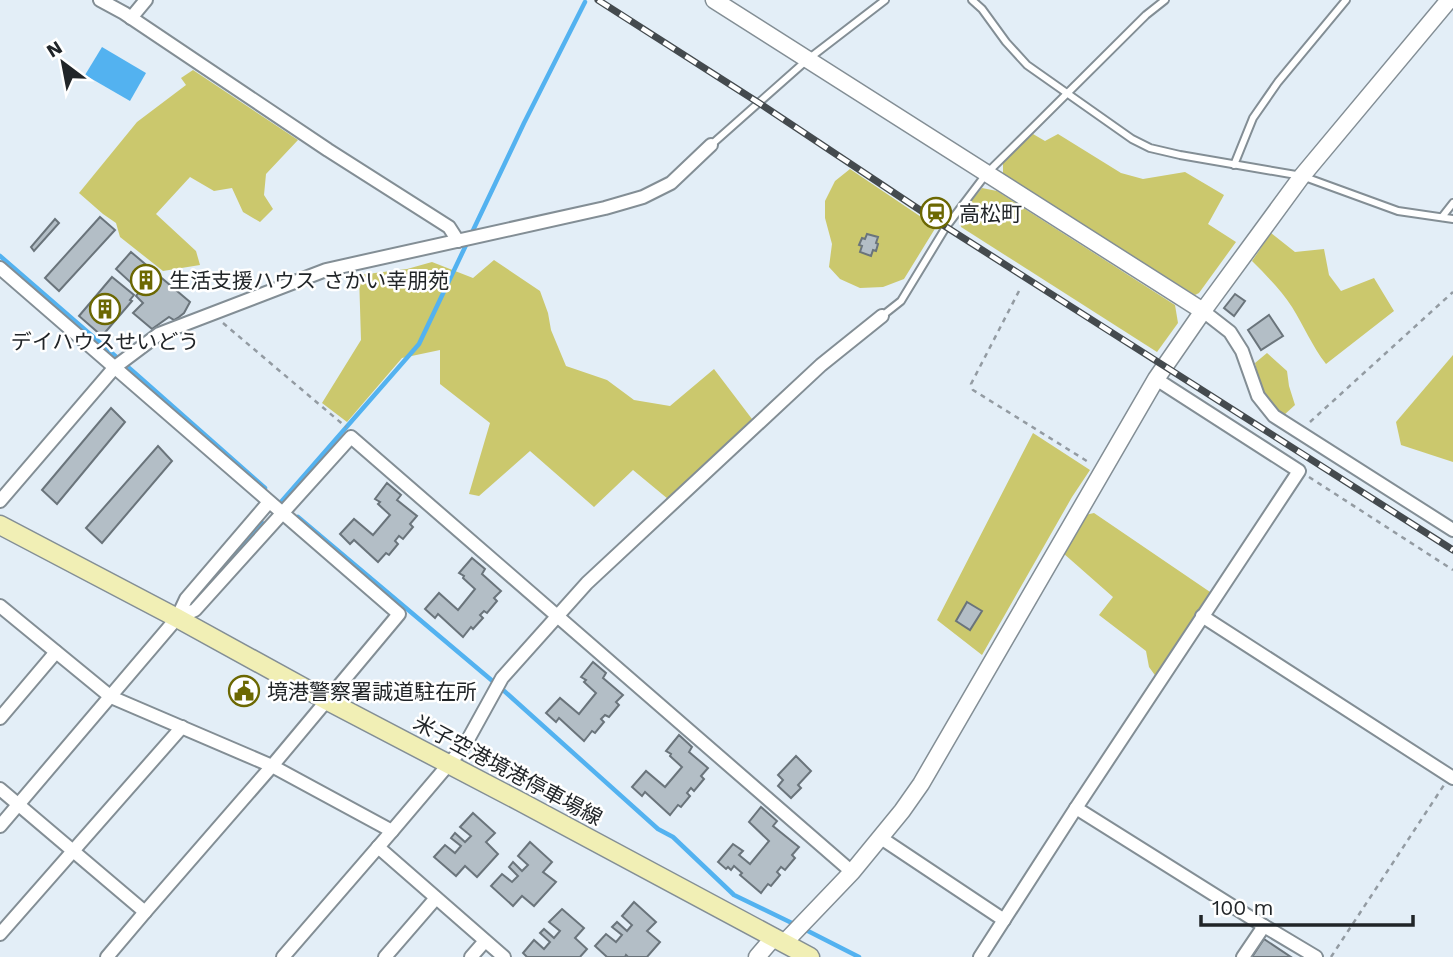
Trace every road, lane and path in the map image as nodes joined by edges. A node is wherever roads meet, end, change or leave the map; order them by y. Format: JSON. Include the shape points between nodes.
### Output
{"nodes":[{"id":1,"x":100,"y":0,"type":"edge"},
{"id":2,"x":146,"y":0,"type":"edge"},
{"id":3,"x":714,"y":0,"type":"edge"},
{"id":4,"x":886,"y":0,"type":"edge"},
{"id":5,"x":972,"y":0,"type":"edge"},
{"id":6,"x":1165,"y":0,"type":"edge"},
{"id":7,"x":1346,"y":0,"type":"edge"},
{"id":8,"x":1449,"y":0,"type":"edge"},
{"id":9,"x":131,"y":18,"type":"junction"},
{"id":10,"x":807,"y":60,"type":"junction"},
{"id":11,"x":1067,"y":93,"type":"junction"},
{"id":12,"x":711,"y":145,"type":"joint"},
{"id":13,"x":1234,"y":165,"type":"junction"},
{"id":14,"x":987,"y":173,"type":"junction"},
{"id":15,"x":1301,"y":176,"type":"junction"},
{"id":16,"x":1453,"y":203,"type":"edge"},
{"id":17,"x":1442,"y":217,"type":"junction"},
{"id":18,"x":1453,"y":219,"type":"edge"},
{"id":19,"x":458,"y":241,"type":"junction"},
{"id":20,"x":0,"y":269,"type":"edge"},
{"id":21,"x":1019,"y":291,"type":"dead end"},
{"id":22,"x":1453,"y":292,"type":"edge"},
{"id":23,"x":1203,"y":311,"type":"junction"},
{"id":24,"x":213,"y":314,"type":"junction"},
{"id":25,"x":882,"y":316,"type":"joint"},
{"id":26,"x":118,"y":364,"type":"junction"},
{"id":27,"x":1156,"y":379,"type":"junction"},
{"id":28,"x":343,"y":425,"type":"dead end"},
{"id":29,"x":1301,"y":433,"type":"junction"},
{"id":30,"x":1102,"y":470,"type":"junction"},
{"id":31,"x":1299,"y":471,"type":"junction"},
{"id":32,"x":0,"y":501,"type":"edge"},
{"id":33,"x":269,"y":502,"type":"junction"},
{"id":34,"x":282,"y":513,"type":"junction"},
{"id":35,"x":0,"y":525,"type":"edge"},
{"id":36,"x":1453,"y":530,"type":"edge"},
{"id":37,"x":1453,"y":570,"type":"edge"},
{"id":38,"x":1,"y":607,"type":"edge"},
{"id":39,"x":1202,"y":615,"type":"junction"},
{"id":40,"x":558,"y":616,"type":"junction"},
{"id":41,"x":177,"y":618,"type":"junction"},
{"id":42,"x":56,"y":652,"type":"junction"},
{"id":43,"x":111,"y":697,"type":"junction"},
{"id":44,"x":328,"y":701,"type":"junction"},
{"id":45,"x":0,"y":718,"type":"edge"},
{"id":46,"x":182,"y":727,"type":"junction"},
{"id":47,"x":449,"y":765,"type":"junction"},
{"id":48,"x":272,"y":766,"type":"junction"},
{"id":49,"x":1451,"y":777,"type":"edge"},
{"id":50,"x":0,"y":789,"type":"edge"},
{"id":51,"x":19,"y":804,"type":"junction"},
{"id":52,"x":1076,"y":808,"type":"junction"},
{"id":53,"x":0,"y":826,"type":"edge"},
{"id":54,"x":392,"y":831,"type":"junction"},
{"id":55,"x":880,"y":838,"type":"junction"},
{"id":56,"x":378,"y":847,"type":"junction"},
{"id":57,"x":73,"y":851,"type":"junction"},
{"id":58,"x":852,"y":872,"type":"junction"},
{"id":59,"x":436,"y":898,"type":"junction"},
{"id":60,"x":145,"y":912,"type":"junction"},
{"id":61,"x":1004,"y":920,"type":"junction"},
{"id":62,"x":1264,"y":926,"type":"junction"},
{"id":63,"x":0,"y":934,"type":"edge"},
{"id":64,"x":779,"y":940,"type":"junction"},
{"id":65,"x":485,"y":941,"type":"junction"},
{"id":66,"x":107,"y":957,"type":"edge"},
{"id":67,"x":283,"y":957,"type":"edge"},
{"id":68,"x":385,"y":957,"type":"edge"},
{"id":69,"x":471,"y":957,"type":"edge"},
{"id":70,"x":504,"y":957,"type":"edge"},
{"id":71,"x":757,"y":957,"type":"edge"},
{"id":72,"x":810,"y":957,"type":"edge"},
{"id":73,"x":980,"y":957,"type":"edge"},
{"id":74,"x":1243,"y":957,"type":"edge"},
{"id":75,"x":1317,"y":957,"type":"edge"},
{"id":76,"x":1331,"y":957,"type":"edge"}],
"edges":[{"from":1,"to":9,"type":"street"},
{"from":2,"to":9,"type":"street"},
{"from":3,"to":10,"type":"street"},
{"from":4,"to":10,"type":"lane"},
{"from":5,"to":11,"type":"lane","via":[[1027,65]]},
{"from":6,"to":11,"type":"lane"},
{"from":7,"to":13,"type":"lane","via":[[1253,118]]},
{"from":8,"to":15,"type":"street"},
{"from":9,"to":19,"type":"street","via":[[449,227]]},
{"from":10,"to":12,"type":"lane"},
{"from":10,"to":14,"type":"street"},
{"from":11,"to":13,"type":"lane","via":[[1150,148]]},
{"from":11,"to":14,"type":"lane"},
{"from":12,"to":19,"type":"street","via":[[671,183],[643,197]]},
{"from":13,"to":15,"type":"lane"},
{"from":14,"to":23,"type":"street"},
{"from":14,"to":25,"type":"lane","via":[[946,227],[901,301]]},
{"from":15,"to":17,"type":"lane","via":[[1398,211]]},
{"from":15,"to":23,"type":"street"},
{"from":16,"to":17,"type":"lane"},
{"from":17,"to":18,"type":"lane"},
{"from":19,"to":24,"type":"street","via":[[326,270]]},
{"from":20,"to":26,"type":"street"},
{"from":21,"to":30,"type":"path","via":[[971,384],[973,390]]},
{"from":22,"to":29,"type":"path"},
{"from":23,"to":27,"type":"street"},
{"from":23,"to":29,"type":"street","via":[[1230,332],[1258,396],[1274,416]]},
{"from":24,"to":26,"type":"street","via":[[159,334]]},
{"from":24,"to":28,"type":"path"},
{"from":25,"to":40,"type":"street","via":[[821,365],[633,538]]},
{"from":26,"to":32,"type":"street"},
{"from":26,"to":33,"type":"street"},
{"from":27,"to":30,"type":"street"},
{"from":27,"to":31,"type":"street"},
{"from":29,"to":36,"type":"street"},
{"from":30,"to":55,"type":"street","via":[[920,784]]},
{"from":31,"to":37,"type":"path"},
{"from":31,"to":39,"type":"street"},
{"from":33,"to":34,"type":"street"},
{"from":33,"to":41,"type":"street","via":[[186,599]]},
{"from":34,"to":40,"type":"street","via":[[351,437]]},
{"from":34,"to":41,"type":"street","via":[[195,610]]},
{"from":34,"to":44,"type":"street","via":[[399,614]]},
{"from":35,"to":41,"type":"main road","name":"米子空港境港停車場線"},
{"from":38,"to":42,"type":"street"},
{"from":39,"to":49,"type":"street"},
{"from":39,"to":52,"type":"street"},
{"from":40,"to":47,"type":"street","via":[[502,678]]},
{"from":40,"to":58,"type":"street"},
{"from":41,"to":43,"type":"street"},
{"from":41,"to":44,"type":"main road","name":"米子空港境港停車場線"},
{"from":42,"to":43,"type":"street"},
{"from":42,"to":45,"type":"street"},
{"from":43,"to":46,"type":"street"},
{"from":43,"to":51,"type":"street"},
{"from":44,"to":47,"type":"main road","name":"米子空港境港停車場線"},
{"from":44,"to":48,"type":"street"},
{"from":46,"to":48,"type":"street"},
{"from":46,"to":57,"type":"street"},
{"from":47,"to":54,"type":"street"},
{"from":47,"to":64,"type":"main road","name":"米子空港境港停車場線"},
{"from":48,"to":54,"type":"street"},
{"from":48,"to":60,"type":"street"},
{"from":49,"to":76,"type":"path"},
{"from":50,"to":51,"type":"street"},
{"from":51,"to":53,"type":"street"},
{"from":51,"to":57,"type":"street"},
{"from":52,"to":61,"type":"street"},
{"from":52,"to":62,"type":"street"},
{"from":54,"to":56,"type":"street"},
{"from":55,"to":58,"type":"street"},
{"from":55,"to":61,"type":"street"},
{"from":56,"to":59,"type":"street"},
{"from":56,"to":67,"type":"street"},
{"from":57,"to":60,"type":"street"},
{"from":57,"to":63,"type":"street"},
{"from":58,"to":64,"type":"street"},
{"from":59,"to":65,"type":"street"},
{"from":59,"to":68,"type":"street"},
{"from":60,"to":66,"type":"street"},
{"from":61,"to":73,"type":"street"},
{"from":62,"to":74,"type":"street"},
{"from":62,"to":75,"type":"street"},
{"from":64,"to":71,"type":"street"},
{"from":64,"to":72,"type":"main road","name":"米子空港境港停車場線"},
{"from":65,"to":69,"type":"street"},
{"from":65,"to":70,"type":"street"}]}
